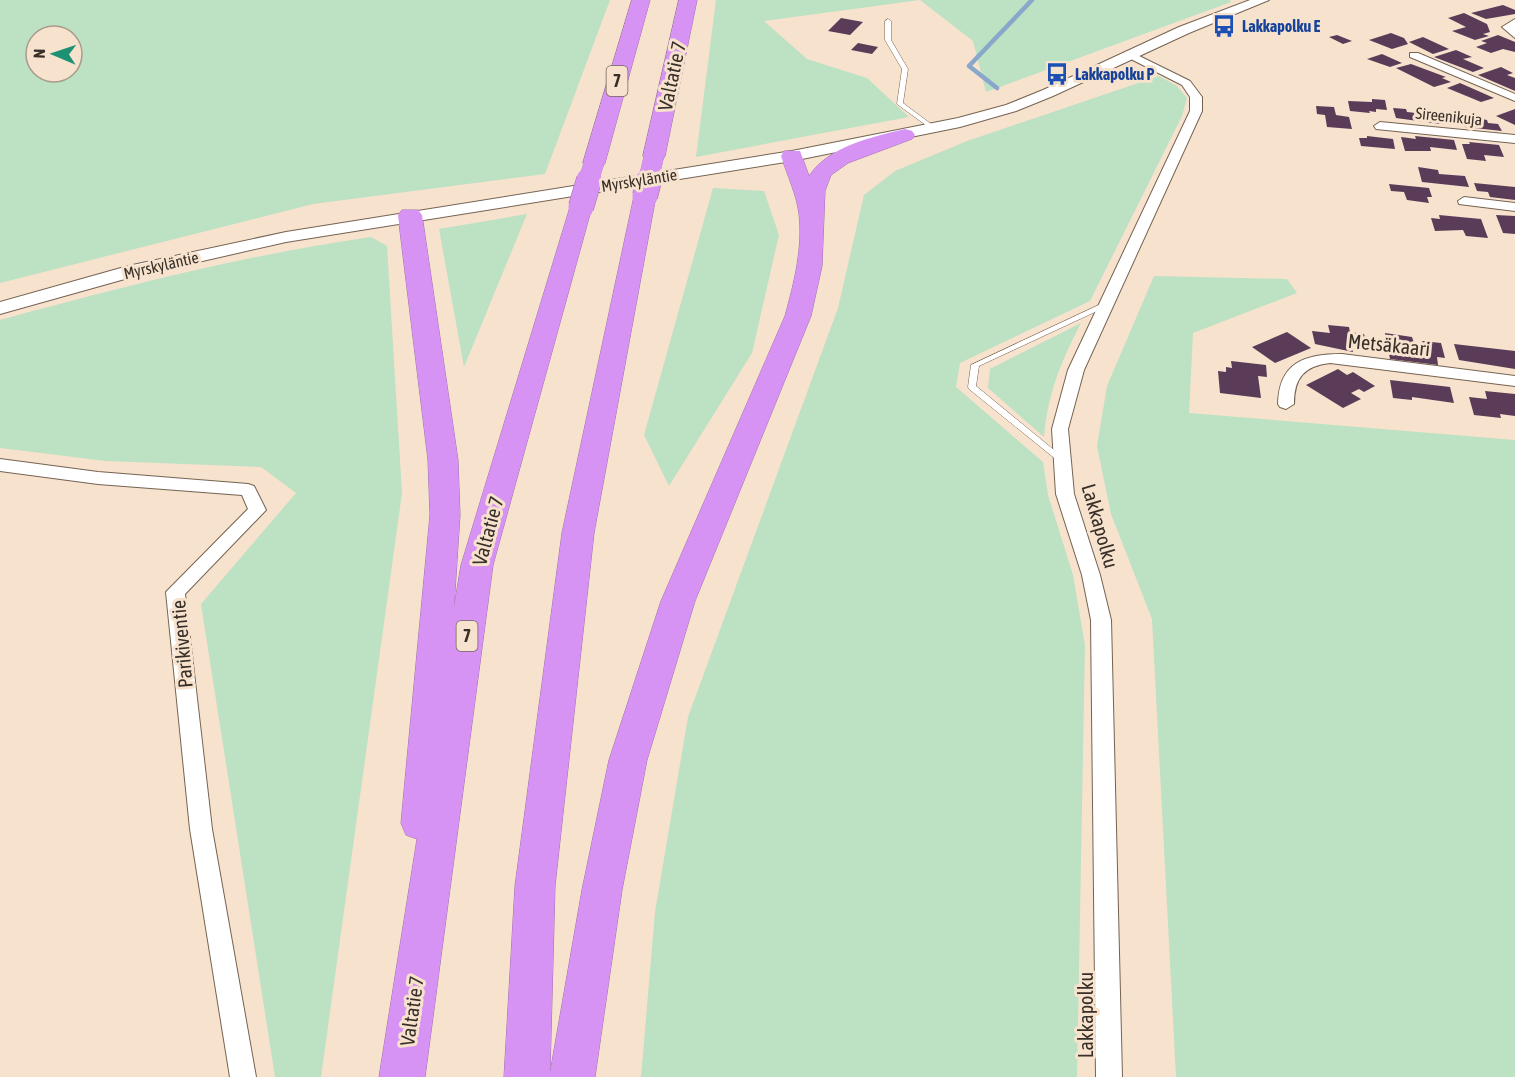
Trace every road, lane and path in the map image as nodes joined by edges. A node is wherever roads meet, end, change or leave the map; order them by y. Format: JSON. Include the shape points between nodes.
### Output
{"nodes":[{"id":1,"x":641,"y":0,"type":"edge"},
{"id":2,"x":688,"y":0,"type":"edge"},
{"id":3,"x":1262,"y":0,"type":"edge"},
{"id":4,"x":888,"y":21,"type":"dead end"},
{"id":5,"x":1515,"y":22,"type":"edge"},
{"id":6,"x":1515,"y":35,"type":"edge"},
{"id":7,"x":1129,"y":54,"type":"junction"},
{"id":8,"x":1414,"y":55,"type":"dead end"},
{"id":9,"x":1515,"y":98,"type":"edge"},
{"id":10,"x":1380,"y":126,"type":"dead end"},
{"id":11,"x":933,"y":128,"type":"junction"},
{"id":12,"x":905,"y":135,"type":"junction"},
{"id":13,"x":1515,"y":139,"type":"edge"},
{"id":14,"x":792,"y":156,"type":"junction"},
{"id":15,"x":1464,"y":201,"type":"dead end"},
{"id":16,"x":1515,"y":207,"type":"edge"},
{"id":17,"x":810,"y":210,"type":"junction"},
{"id":18,"x":410,"y":215,"type":"junction"},
{"id":19,"x":1106,"y":305,"type":"junction"},
{"id":20,"x":0,"y":308,"type":"edge"},
{"id":21,"x":1515,"y":381,"type":"edge"},
{"id":22,"x":1286,"y":404,"type":"dead end"},
{"id":23,"x":1060,"y":459,"type":"junction"},
{"id":24,"x":0,"y":465,"type":"edge"},
{"id":25,"x":415,"y":989,"type":"junction"},
{"id":26,"x":243,"y":1077,"type":"edge"},
{"id":27,"x":402,"y":1077,"type":"edge"},
{"id":28,"x":526,"y":1077,"type":"edge"},
{"id":29,"x":572,"y":1077,"type":"edge"},
{"id":30,"x":1108,"y":1077,"type":"edge"}],
"edges":[{"from":1,"to":25,"type":"highway","name":"Valtatie 7","number":"7","bridge":true,"via":[[477,565]]},
{"from":2,"to":28,"type":"highway","name":"Valtatie 7","bridge":true,"via":[[578,533],[535,886]]},
{"from":3,"to":7,"type":"street","name":"Myrskyläntie"},
{"from":4,"to":11,"type":"lane","via":[[888,40],[905,69],[900,104]]},
{"from":5,"to":6,"type":"street","via":[[1507,27]]},
{"from":7,"to":11,"type":"street","name":"Myrskyläntie","via":[[1011,108]]},
{"from":7,"to":19,"type":"street","name":"Lakkapolku","via":[[1186,83],[1196,97],[1196,111]]},
{"from":8,"to":9,"type":"street"},
{"from":10,"to":13,"type":"street","name":"Sireenikuja"},
{"from":11,"to":12,"type":"street","name":"Myrskyläntie"},
{"from":12,"to":14,"type":"street","name":"Myrskyläntie"},
{"from":12,"to":17,"type":"highway","via":[[832,164],[816,180]]},
{"from":14,"to":17,"type":"highway"},
{"from":14,"to":18,"type":"street","name":"Myrskyläntie"},
{"from":15,"to":16,"type":"street"},
{"from":17,"to":29,"type":"highway","via":[[809,269],[798,316],[678,601],[628,760]]},
{"from":18,"to":20,"type":"street","name":"Myrskyläntie","via":[[151,267]]},
{"from":18,"to":25,"type":"highway","via":[[446,515],[419,825]]},
{"from":19,"to":23,"type":"street","name":"Lakkapolku","via":[[1077,370],[1060,429]]},
{"from":19,"to":23,"type":"lane","via":[[975,365],[972,387]]},
{"from":21,"to":22,"type":"street","name":"Metsäkaari","via":[[1324,360],[1294,372],[1286,384]]},
{"from":23,"to":30,"type":"street","name":"Lakkapolku","via":[[1065,494],[1101,620]]},
{"from":24,"to":26,"type":"street","name":"Parikiventie","via":[[98,478],[248,490],[257,510],[175,592],[201,829]]},
{"from":25,"to":27,"type":"highway","name":"Valtatie 7","number":"7"}]}
